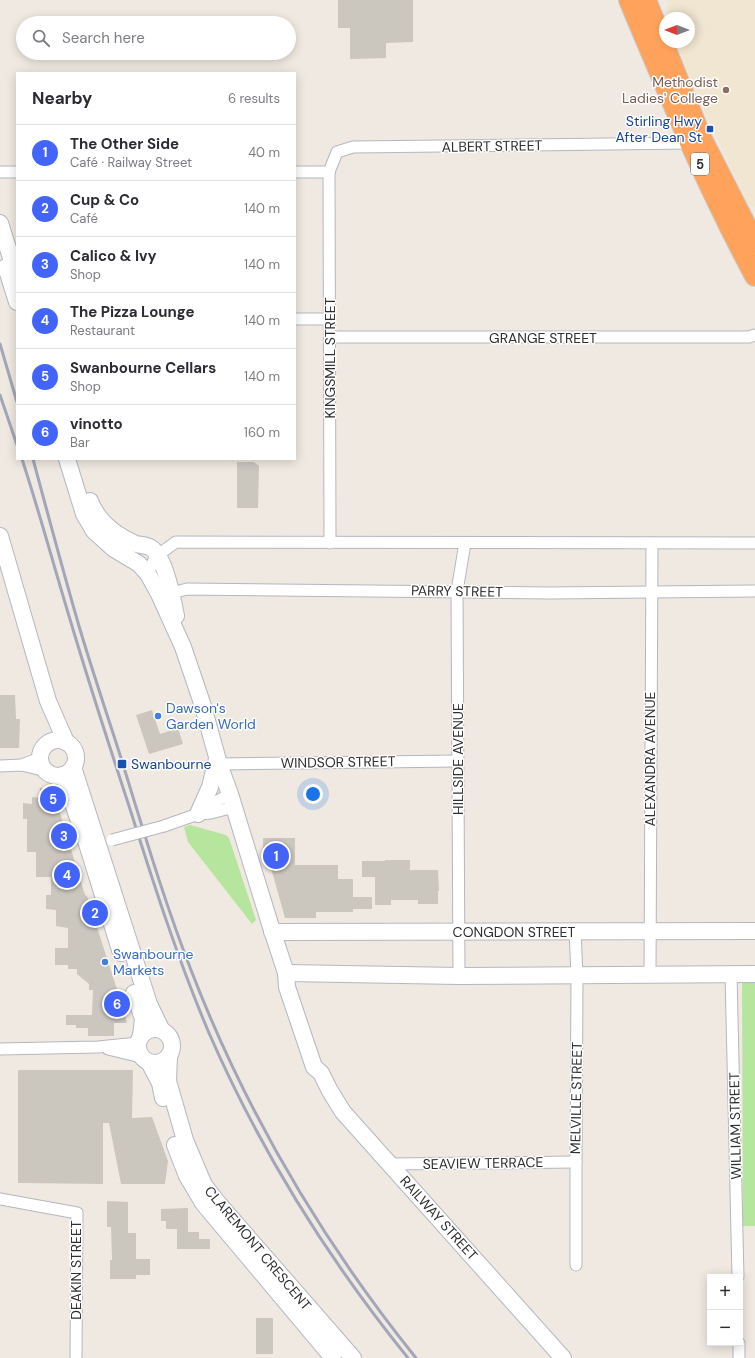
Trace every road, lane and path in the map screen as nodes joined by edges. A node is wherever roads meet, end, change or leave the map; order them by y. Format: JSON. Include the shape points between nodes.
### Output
{"nodes":[{"id":1,"x":629,"y":0,"type":"edge"},
{"id":2,"x":646,"y":0,"type":"edge"},
{"id":3,"x":696,"y":141,"type":"junction"},
{"id":4,"x":0,"y":172,"type":"edge"},
{"id":5,"x":16,"y":172,"type":"edge"},
{"id":6,"x":296,"y":172,"type":"edge"},
{"id":7,"x":329,"y":172,"type":"junction"},
{"id":8,"x":0,"y":223,"type":"edge"},
{"id":9,"x":754,"y":240,"type":"edge"},
{"id":10,"x":0,"y":248,"type":"edge"},
{"id":11,"x":16,"y":274,"type":"edge"},
{"id":12,"x":755,"y":276,"type":"edge"},
{"id":13,"x":16,"y":299,"type":"edge"},
{"id":14,"x":296,"y":319,"type":"edge"},
{"id":15,"x":330,"y":319,"type":"junction"},
{"id":16,"x":755,"y":335,"type":"edge"},
{"id":17,"x":330,"y":337,"type":"junction"},
{"id":18,"x":67,"y":460,"type":"edge"},
{"id":19,"x":75,"y":460,"type":"edge"},
{"id":20,"x":330,"y":543,"type":"junction"},
{"id":21,"x":465,"y":543,"type":"junction"},
{"id":22,"x":652,"y":543,"type":"junction"},
{"id":23,"x":755,"y":544,"type":"edge"},
{"id":24,"x":1,"y":545,"type":"edge"},
{"id":25,"x":154,"y":551,"type":"junction"},
{"id":26,"x":148,"y":574,"type":"junction"},
{"id":27,"x":755,"y":590,"type":"edge"},
{"id":28,"x":457,"y":591,"type":"junction"},
{"id":29,"x":651,"y":591,"type":"junction"},
{"id":30,"x":165,"y":594,"type":"junction"},
{"id":31,"x":60,"y":741,"type":"junction"},
{"id":32,"x":218,"y":761,"type":"junction"},
{"id":33,"x":458,"y":761,"type":"junction"},
{"id":34,"x":43,"y":765,"type":"junction"},
{"id":35,"x":0,"y":766,"type":"edge"},
{"id":36,"x":68,"y":771,"type":"junction"},
{"id":37,"x":232,"y":800,"type":"junction"},
{"id":38,"x":198,"y":814,"type":"junction"},
{"id":39,"x":100,"y":844,"type":"junction"},
{"id":40,"x":575,"y":931,"type":"junction"},
{"id":41,"x":650,"y":931,"type":"junction"},
{"id":42,"x":755,"y":931,"type":"edge"},
{"id":43,"x":272,"y":932,"type":"junction"},
{"id":44,"x":459,"y":932,"type":"junction"},
{"id":45,"x":286,"y":973,"type":"junction"},
{"id":46,"x":731,"y":974,"type":"junction"},
{"id":47,"x":755,"y":974,"type":"edge"},
{"id":48,"x":578,"y":975,"type":"junction"},
{"id":49,"x":650,"y":975,"type":"junction"},
{"id":50,"x":459,"y":976,"type":"junction"},
{"id":51,"x":161,"y":1029,"type":"junction"},
{"id":52,"x":0,"y":1049,"type":"edge"},
{"id":53,"x":142,"y":1049,"type":"junction"},
{"id":54,"x":169,"y":1056,"type":"junction"},
{"id":55,"x":576,"y":1162,"type":"junction"},
{"id":56,"x":390,"y":1164,"type":"junction"},
{"id":57,"x":0,"y":1199,"type":"edge"},
{"id":58,"x":576,"y":1265,"type":"dead end"},
{"id":59,"x":738,"y":1274,"type":"edge"},
{"id":60,"x":327,"y":1339,"type":"junction"},
{"id":61,"x":739,"y":1346,"type":"edge"},
{"id":62,"x":76,"y":1358,"type":"edge"},
{"id":63,"x":333,"y":1358,"type":"edge"},
{"id":64,"x":353,"y":1358,"type":"edge"},
{"id":65,"x":563,"y":1358,"type":"edge"},
{"id":66,"x":739,"y":1358,"type":"edge"}],
"edges":[{"from":1,"to":3,"type":"highway","number":"5"},
{"from":2,"to":3,"type":"highway","number":"5"},
{"from":3,"to":7,"type":"street","name":"ALBERT STREET","via":[[353,148],[337,152]]},
{"from":3,"to":9,"type":"highway","number":"5"},
{"from":3,"to":12,"type":"highway","number":"5","via":[[733,234]]},
{"from":4,"to":5,"type":"street"},
{"from":6,"to":7,"type":"street"},
{"from":7,"to":15,"type":"street","name":"KINGSMILL STREET"},
{"from":8,"to":11,"type":"street"},
{"from":10,"to":13,"type":"street"},
{"from":14,"to":15,"type":"street"},
{"from":15,"to":17,"type":"street","name":"KINGSMILL STREET"},
{"from":16,"to":17,"type":"street","name":"GRANGE STREET"},
{"from":17,"to":20,"type":"street","name":"KINGSMILL STREET"},
{"from":18,"to":26,"type":"street","name":"RAILWAY STREET","via":[[84,514],[94,531],[114,549],[139,564]]},
{"from":19,"to":25,"type":"street","via":[[91,504],[99,518],[113,532]]},
{"from":20,"to":21,"type":"street"},
{"from":20,"to":25,"type":"street","via":[[176,542],[154,548]]},
{"from":21,"to":22,"type":"street"},
{"from":21,"to":28,"type":"street","name":"HILLSIDE AVENUE"},
{"from":22,"to":23,"type":"street"},
{"from":22,"to":29,"type":"street","name":"ALEXANDRA AVENUE"},
{"from":24,"to":31,"type":"street"},
{"from":25,"to":26,"type":"street","via":[[155,556]]},
{"from":25,"to":30,"type":"street","name":"RAILWAY STREET"},
{"from":26,"to":30,"type":"street","name":"RAILWAY STREET"},
{"from":27,"to":29,"type":"street","name":"PARRY STREET"},
{"from":28,"to":29,"type":"street","name":"PARRY STREET"},
{"from":28,"to":30,"type":"street","name":"PARRY STREET","via":[[187,589]]},
{"from":28,"to":33,"type":"street","name":"HILLSIDE AVENUE"},
{"from":29,"to":41,"type":"street","name":"ALEXANDRA AVENUE"},
{"from":30,"to":32,"type":"street","name":"RAILWAY STREET","via":[[202,703]]},
{"from":31,"to":34,"type":"street","via":[[48,743],[44,747],[41,752]]},
{"from":31,"to":36,"type":"street","via":[[70,745],[76,756],[76,762]]},
{"from":32,"to":33,"type":"street","name":"WINDSOR STREET"},
{"from":32,"to":37,"type":"street","name":"RAILWAY STREET"},
{"from":32,"to":38,"type":"street","via":[[212,783]]},
{"from":33,"to":44,"type":"street","name":"HILLSIDE AVENUE"},
{"from":34,"to":35,"type":"street"},
{"from":34,"to":36,"type":"street","via":[[54,776]]},
{"from":36,"to":39,"type":"street"},
{"from":37,"to":38,"type":"street","via":[[208,806]]},
{"from":37,"to":43,"type":"street","name":"RAILWAY STREET"},
{"from":38,"to":39,"type":"street","bridge":true},
{"from":39,"to":51,"type":"street","via":[[149,1004]]},
{"from":39,"to":53,"type":"street","via":[[143,1019]]},
{"from":40,"to":41,"type":"street","name":"CONGDON STREET"},
{"from":40,"to":44,"type":"street","name":"CONGDON STREET"},
{"from":40,"to":48,"type":"street","name":"MELVILLE STREET"},
{"from":41,"to":42,"type":"street","name":"CONGDON STREET"},
{"from":41,"to":49,"type":"street","name":"ALEXANDRA AVENUE"},
{"from":43,"to":44,"type":"street","name":"CONGDON STREET"},
{"from":43,"to":45,"type":"street","name":"RAILWAY STREET"},
{"from":44,"to":50,"type":"street","name":"HILLSIDE AVENUE"},
{"from":45,"to":50,"type":"street"},
{"from":45,"to":56,"type":"street","name":"RAILWAY STREET","via":[[296,983],[323,1062],[321,1073],[330,1091],[343,1112]]},
{"from":46,"to":47,"type":"street"},
{"from":46,"to":49,"type":"street"},
{"from":46,"to":59,"type":"street","name":"WILLIAM STREET"},
{"from":48,"to":49,"type":"street"},
{"from":48,"to":50,"type":"street"},
{"from":48,"to":55,"type":"street","name":"MELVILLE STREET"},
{"from":51,"to":53,"type":"street","via":[[150,1029]]},
{"from":51,"to":54,"type":"street","via":[[172,1040],[172,1051]]},
{"from":52,"to":53,"type":"street"},
{"from":53,"to":54,"type":"street","via":[[154,1063],[160,1063]]},
{"from":53,"to":60,"type":"street","name":"CLAREMONT CRESCENT","via":[[160,1083],[174,1144],[202,1203]]},
{"from":54,"to":60,"type":"street","name":"CLAREMONT CRESCENT","via":[[168,1081],[185,1140],[204,1185]]},
{"from":55,"to":56,"type":"street","name":"SEAVIEW TERRACE"},
{"from":55,"to":58,"type":"street","name":"MELVILLE STREET"},
{"from":56,"to":65,"type":"street","name":"RAILWAY STREET"},
{"from":57,"to":62,"type":"street","name":"DEAKIN STREET","via":[[77,1213]]},
{"from":60,"to":63,"type":"street","name":"CLAREMONT CRESCENT"},
{"from":60,"to":64,"type":"street","name":"CLAREMONT CRESCENT"},
{"from":61,"to":66,"type":"street"}]}
